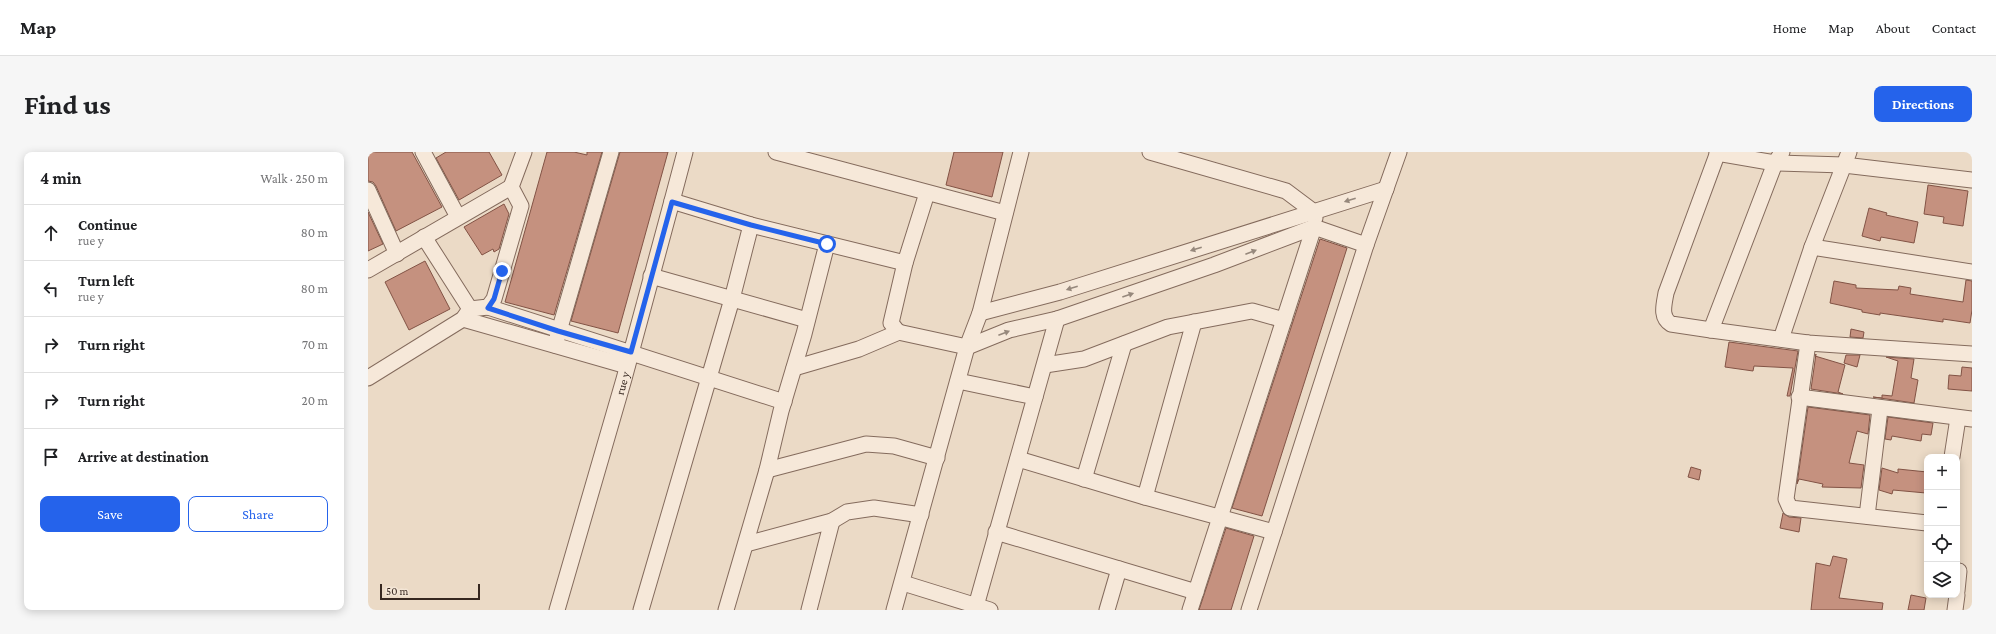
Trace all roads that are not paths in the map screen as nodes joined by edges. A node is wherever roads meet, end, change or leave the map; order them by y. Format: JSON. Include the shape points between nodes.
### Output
{"nodes":[{"id":1,"x":425,"y":152,"type":"edge"},
{"id":2,"x":524,"y":152,"type":"edge"},
{"id":3,"x":610,"y":152,"type":"edge"},
{"id":4,"x":685,"y":152,"type":"edge"},
{"id":5,"x":776,"y":152,"type":"edge"},
{"id":6,"x":1021,"y":152,"type":"edge"},
{"id":7,"x":1150,"y":152,"type":"edge"},
{"id":8,"x":1399,"y":152,"type":"edge"},
{"id":9,"x":1718,"y":153,"type":"edge"},
{"id":10,"x":1778,"y":158,"type":"edge"},
{"id":11,"x":1847,"y":159,"type":"edge"},
{"id":12,"x":1972,"y":180,"type":"edge"},
{"id":13,"x":511,"y":187,"type":"junction"},
{"id":14,"x":1386,"y":189,"type":"junction"},
{"id":15,"x":368,"y":190,"type":"edge"},
{"id":16,"x":927,"y":193,"type":"junction"},
{"id":17,"x":672,"y":202,"type":"junction"},
{"id":18,"x":1314,"y":212,"type":"junction"},
{"id":19,"x":1005,"y":213,"type":"junction"},
{"id":20,"x":458,"y":217,"type":"junction"},
{"id":21,"x":751,"y":225,"type":"junction"},
{"id":22,"x":1316,"y":228,"type":"junction"},
{"id":23,"x":424,"y":237,"type":"junction"},
{"id":24,"x":827,"y":244,"type":"junction"},
{"id":25,"x":1366,"y":245,"type":"junction"},
{"id":26,"x":1812,"y":247,"type":"junction"},
{"id":27,"x":397,"y":254,"type":"junction"},
{"id":28,"x":905,"y":263,"type":"junction"},
{"id":29,"x":368,"y":270,"type":"edge"},
{"id":30,"x":1972,"y":272,"type":"edge"},
{"id":31,"x":651,"y":276,"type":"junction"},
{"id":32,"x":732,"y":299,"type":"junction"},
{"id":33,"x":488,"y":308,"type":"junction"},
{"id":34,"x":980,"y":313,"type":"junction"},
{"id":35,"x":466,"y":314,"type":"junction"},
{"id":36,"x":1057,"y":319,"type":"junction"},
{"id":37,"x":807,"y":320,"type":"junction"},
{"id":38,"x":1284,"y":320,"type":"junction"},
{"id":39,"x":1194,"y":322,"type":"junction"},
{"id":40,"x":1711,"y":330,"type":"junction"},
{"id":41,"x":899,"y":332,"type":"junction"},
{"id":42,"x":557,"y":338,"type":"junction"},
{"id":43,"x":1781,"y":339,"type":"junction"},
{"id":44,"x":1808,"y":343,"type":"junction"},
{"id":45,"x":1124,"y":344,"type":"junction"},
{"id":46,"x":968,"y":347,"type":"junction"},
{"id":47,"x":1972,"y":354,"type":"edge"},
{"id":48,"x":629,"y":359,"type":"junction"},
{"id":49,"x":1045,"y":365,"type":"junction"},
{"id":50,"x":794,"y":368,"type":"junction"},
{"id":51,"x":368,"y":378,"type":"edge"},
{"id":52,"x":709,"y":378,"type":"junction"},
{"id":53,"x":958,"y":380,"type":"junction"},
{"id":54,"x":1035,"y":397,"type":"junction"},
{"id":55,"x":1799,"y":398,"type":"junction"},
{"id":56,"x":784,"y":402,"type":"junction"},
{"id":57,"x":1880,"y":408,"type":"junction"},
{"id":58,"x":1965,"y":418,"type":"edge"},
{"id":59,"x":1953,"y":454,"type":"edge"},
{"id":60,"x":937,"y":458,"type":"junction"},
{"id":61,"x":1018,"y":459,"type":"junction"},
{"id":62,"x":767,"y":470,"type":"junction"},
{"id":63,"x":1084,"y":479,"type":"junction"},
{"id":64,"x":1145,"y":498,"type":"junction"},
{"id":65,"x":921,"y":515,"type":"junction"},
{"id":66,"x":1867,"y":516,"type":"junction"},
{"id":67,"x":1220,"y":517,"type":"junction"},
{"id":68,"x":832,"y":521,"type":"junction"},
{"id":69,"x":1924,"y":522,"type":"edge"},
{"id":70,"x":996,"y":532,"type":"junction"},
{"id":71,"x":1274,"y":532,"type":"junction"},
{"id":72,"x":746,"y":544,"type":"junction"},
{"id":73,"x":1119,"y":569,"type":"junction"},
{"id":74,"x":1963,"y":571,"type":"edge"},
{"id":75,"x":1960,"y":581,"type":"edge"},
{"id":76,"x":903,"y":583,"type":"junction"},
{"id":77,"x":1196,"y":592,"type":"junction"},
{"id":78,"x":1957,"y":598,"type":"edge"},
{"id":79,"x":983,"y":608,"type":"edge"},
{"id":80,"x":557,"y":610,"type":"edge"},
{"id":81,"x":641,"y":610,"type":"edge"},
{"id":82,"x":726,"y":610,"type":"edge"},
{"id":83,"x":809,"y":610,"type":"edge"},
{"id":84,"x":894,"y":610,"type":"edge"},
{"id":85,"x":1107,"y":610,"type":"edge"},
{"id":86,"x":1190,"y":610,"type":"edge"},
{"id":87,"x":1249,"y":610,"type":"edge"},
{"id":88,"x":1955,"y":610,"type":"edge"}],
"edges":[{"from":1,"to":20,"type":"street"},
{"from":2,"to":13,"type":"street"},
{"from":3,"to":42,"type":"street"},
{"from":4,"to":17,"type":"street","name":"rue y"},
{"from":5,"to":16,"type":"street"},
{"from":6,"to":19,"type":"street"},
{"from":7,"to":18,"type":"street","via":[[1286,192]]},
{"from":8,"to":14,"type":"street"},
{"from":9,"to":10,"type":"street"},
{"from":9,"to":40,"type":"street","via":[[1663,306],[1664,315],[1672,324]]},
{"from":10,"to":11,"type":"street"},
{"from":10,"to":40,"type":"street"},
{"from":11,"to":12,"type":"street"},
{"from":11,"to":26,"type":"street"},
{"from":13,"to":20,"type":"street"},
{"from":13,"to":33,"type":"street","via":[[521,206],[494,299]]},
{"from":14,"to":18,"type":"street","one_way":true},
{"from":14,"to":25,"type":"street"},
{"from":15,"to":27,"type":"street"},
{"from":16,"to":19,"type":"street"},
{"from":16,"to":28,"type":"street"},
{"from":17,"to":21,"type":"street"},
{"from":17,"to":31,"type":"street","name":"rue y"},
{"from":18,"to":22,"type":"street"},
{"from":18,"to":34,"type":"street","one_way":true,"via":[[1060,292]]},
{"from":19,"to":34,"type":"street"},
{"from":20,"to":23,"type":"street"},
{"from":21,"to":24,"type":"street"},
{"from":21,"to":32,"type":"street"},
{"from":22,"to":25,"type":"street"},
{"from":36,"to":22,"type":"street","one_way":true},
{"from":22,"to":38,"type":"street"},
{"from":23,"to":27,"type":"street"},
{"from":23,"to":35,"type":"street"},
{"from":24,"to":28,"type":"street"},
{"from":24,"to":37,"type":"street"},
{"from":25,"to":71,"type":"street"},
{"from":26,"to":30,"type":"street"},
{"from":26,"to":43,"type":"street"},
{"from":27,"to":29,"type":"street"},
{"from":28,"to":41,"type":"street","via":[[890,323]]},
{"from":31,"to":32,"type":"street"},
{"from":31,"to":48,"type":"street","name":"rue y"},
{"from":32,"to":37,"type":"street"},
{"from":32,"to":52,"type":"street"},
{"from":33,"to":35,"type":"street"},
{"from":33,"to":42,"type":"street"},
{"from":34,"to":46,"type":"street"},
{"from":35,"to":42,"type":"street"},
{"from":35,"to":51,"type":"street"},
{"from":46,"to":36,"type":"street","one_way":true,"via":[[1009,330]]},
{"from":36,"to":49,"type":"street"},
{"from":37,"to":50,"type":"street"},
{"from":38,"to":39,"type":"street","via":[[1252,310]]},
{"from":38,"to":67,"type":"street"},
{"from":39,"to":45,"type":"street","via":[[1168,328]]},
{"from":39,"to":64,"type":"street"},
{"from":40,"to":43,"type":"street"},
{"from":41,"to":46,"type":"street"},
{"from":41,"to":50,"type":"street","via":[[859,349]]},
{"from":42,"to":48,"type":"street"},
{"from":43,"to":44,"type":"street"},
{"from":44,"to":47,"type":"street"},
{"from":44,"to":55,"type":"street"},
{"from":45,"to":49,"type":"street","via":[[1084,359]]},
{"from":45,"to":63,"type":"street"},
{"from":46,"to":53,"type":"street"},
{"from":48,"to":52,"type":"street"},
{"from":48,"to":80,"type":"street","name":"rue y"},
{"from":49,"to":54,"type":"street"},
{"from":50,"to":56,"type":"street"},
{"from":52,"to":56,"type":"street"},
{"from":52,"to":81,"type":"street"},
{"from":53,"to":54,"type":"street"},
{"from":53,"to":60,"type":"street"},
{"from":54,"to":61,"type":"street"},
{"from":55,"to":57,"type":"street"},
{"from":55,"to":66,"type":"street","via":[[1786,499],[1790,508]]},
{"from":56,"to":62,"type":"street"},
{"from":57,"to":58,"type":"street"},
{"from":57,"to":66,"type":"street"},
{"from":58,"to":59,"type":"street"},
{"from":60,"to":62,"type":"street","via":[[879,443],[866,444]]},
{"from":60,"to":65,"type":"street"},
{"from":61,"to":63,"type":"street"},
{"from":61,"to":70,"type":"street"},
{"from":62,"to":72,"type":"street"},
{"from":63,"to":64,"type":"street"},
{"from":64,"to":67,"type":"street"},
{"from":65,"to":68,"type":"street","via":[[874,508],[847,512]]},
{"from":65,"to":76,"type":"street"},
{"from":66,"to":69,"type":"street"},
{"from":67,"to":71,"type":"street"},
{"from":67,"to":77,"type":"street"},
{"from":68,"to":72,"type":"street"},
{"from":68,"to":83,"type":"street"},
{"from":70,"to":73,"type":"street"},
{"from":70,"to":79,"type":"street"},
{"from":71,"to":87,"type":"street"},
{"from":72,"to":82,"type":"street"},
{"from":73,"to":77,"type":"street"},
{"from":73,"to":85,"type":"street"},
{"from":74,"to":75,"type":"street"},
{"from":76,"to":79,"type":"street"},
{"from":76,"to":84,"type":"street"},
{"from":77,"to":86,"type":"street"},
{"from":78,"to":88,"type":"street"}]}
